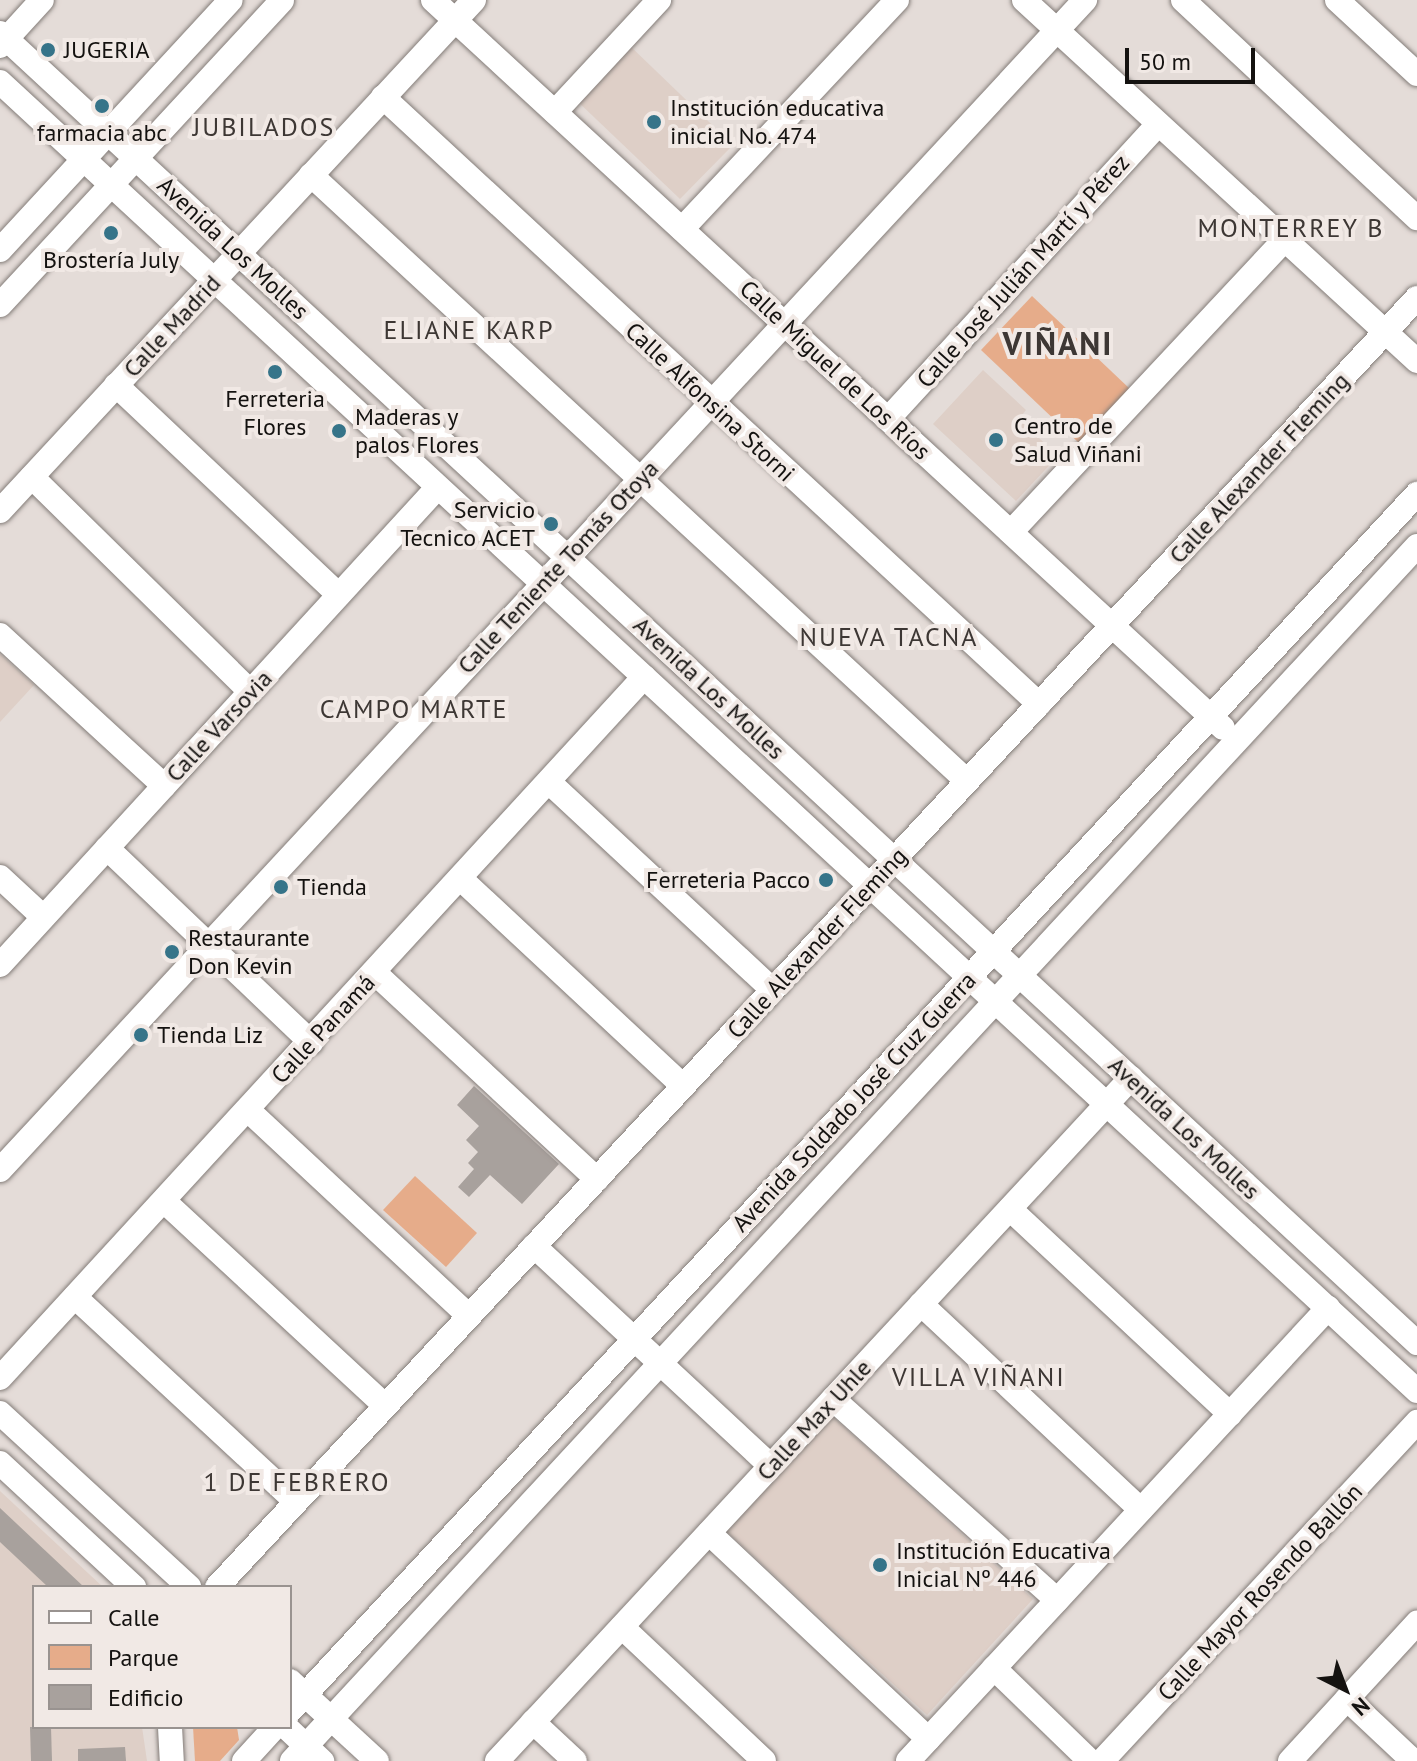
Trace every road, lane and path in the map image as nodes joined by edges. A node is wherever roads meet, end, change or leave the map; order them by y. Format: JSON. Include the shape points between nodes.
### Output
{"nodes":[{"id":1,"x":42,"y":0,"type":"edge"},
{"id":2,"x":231,"y":0,"type":"edge"},
{"id":3,"x":282,"y":0,"type":"edge"},
{"id":4,"x":433,"y":0,"type":"edge"},
{"id":5,"x":474,"y":0,"type":"edge"},
{"id":6,"x":659,"y":0,"type":"edge"},
{"id":7,"x":897,"y":0,"type":"edge"},
{"id":8,"x":1024,"y":0,"type":"edge"},
{"id":9,"x":1085,"y":0,"type":"edge"},
{"id":10,"x":1183,"y":0,"type":"edge"},
{"id":11,"x":1337,"y":0,"type":"edge"},
{"id":12,"x":455,"y":20,"type":"junction"},
{"id":13,"x":1057,"y":30,"type":"junction"},
{"id":14,"x":2,"y":39,"type":"edge"},
{"id":15,"x":1417,"y":74,"type":"edge"},
{"id":16,"x":0,"y":82,"type":"edge"},
{"id":17,"x":383,"y":97,"type":"junction"},
{"id":18,"x":555,"y":112,"type":"junction"},
{"id":19,"x":1158,"y":124,"type":"junction"},
{"id":20,"x":108,"y":133,"type":"junction"},
{"id":21,"x":84,"y":159,"type":"junction"},
{"id":22,"x":136,"y":159,"type":"junction"},
{"id":23,"x":311,"y":175,"type":"junction"},
{"id":24,"x":111,"y":185,"type":"junction"},
{"id":25,"x":1417,"y":218,"type":"edge"},
{"id":26,"x":682,"y":229,"type":"junction"},
{"id":27,"x":1284,"y":240,"type":"junction"},
{"id":28,"x":0,"y":250,"type":"edge"},
{"id":29,"x":238,"y":254,"type":"junction"},
{"id":30,"x":214,"y":280,"type":"junction"},
{"id":31,"x":1417,"y":298,"type":"edge"},
{"id":32,"x":0,"y":305,"type":"edge"},
{"id":33,"x":784,"y":323,"type":"junction"},
{"id":34,"x":1385,"y":333,"type":"junction"},
{"id":35,"x":1417,"y":361,"type":"edge"},
{"id":36,"x":116,"y":385,"type":"junction"},
{"id":37,"x":710,"y":402,"type":"junction"},
{"id":38,"x":888,"y":419,"type":"junction"},
{"id":39,"x":32,"y":477,"type":"junction"},
{"id":40,"x":639,"y":479,"type":"junction"},
{"id":41,"x":438,"y":487,"type":"junction"},
{"id":42,"x":1417,"y":494,"type":"edge"},
{"id":43,"x":0,"y":511,"type":"edge"},
{"id":44,"x":1011,"y":532,"type":"junction"},
{"id":45,"x":1417,"y":546,"type":"edge"},
{"id":46,"x":567,"y":557,"type":"junction"},
{"id":47,"x":542,"y":583,"type":"junction"},
{"id":48,"x":339,"y":595,"type":"junction"},
{"id":49,"x":1112,"y":625,"type":"junction"},
{"id":50,"x":0,"y":635,"type":"edge"},
{"id":51,"x":644,"y":677,"type":"junction"},
{"id":52,"x":250,"y":691,"type":"junction"},
{"id":53,"x":1039,"y":704,"type":"junction"},
{"id":54,"x":1211,"y":716,"type":"junction"},
{"id":55,"x":1237,"y":740,"type":"junction"},
{"id":56,"x":967,"y":781,"type":"junction"},
{"id":57,"x":550,"y":783,"type":"junction"},
{"id":58,"x":164,"y":786,"type":"junction"},
{"id":59,"x":107,"y":848,"type":"junction"},
{"id":60,"x":894,"y":860,"type":"junction"},
{"id":61,"x":0,"y":877,"type":"edge"},
{"id":62,"x":461,"y":879,"type":"junction"},
{"id":63,"x":870,"y":886,"type":"junction"},
{"id":64,"x":43,"y":917,"type":"junction"},
{"id":65,"x":208,"y":945,"type":"junction"},
{"id":66,"x":993,"y":951,"type":"junction"},
{"id":67,"x":0,"y":965,"type":"edge"},
{"id":68,"x":375,"y":973,"type":"junction"},
{"id":69,"x":1019,"y":975,"type":"junction"},
{"id":70,"x":969,"y":978,"type":"junction"},
{"id":71,"x":773,"y":990,"type":"junction"},
{"id":72,"x":994,"y":1002,"type":"junction"},
{"id":73,"x":311,"y":1042,"type":"junction"},
{"id":74,"x":1131,"y":1078,"type":"junction"},
{"id":75,"x":683,"y":1086,"type":"junction"},
{"id":76,"x":1105,"y":1106,"type":"junction"},
{"id":77,"x":248,"y":1110,"type":"junction"},
{"id":78,"x":0,"y":1170,"type":"edge"},
{"id":79,"x":597,"y":1179,"type":"junction"},
{"id":80,"x":164,"y":1201,"type":"junction"},
{"id":81,"x":1010,"y":1209,"type":"junction"},
{"id":82,"x":534,"y":1246,"type":"junction"},
{"id":83,"x":75,"y":1297,"type":"junction"},
{"id":84,"x":921,"y":1304,"type":"junction"},
{"id":85,"x":1328,"y":1308,"type":"junction"},
{"id":86,"x":469,"y":1316,"type":"junction"},
{"id":87,"x":634,"y":1339,"type":"junction"},
{"id":88,"x":1417,"y":1343,"type":"edge"},
{"id":89,"x":660,"y":1364,"type":"junction"},
{"id":90,"x":0,"y":1378,"type":"edge"},
{"id":91,"x":1417,"y":1391,"type":"edge"},
{"id":92,"x":833,"y":1399,"type":"junction"},
{"id":93,"x":385,"y":1406,"type":"junction"},
{"id":94,"x":0,"y":1413,"type":"edge"},
{"id":95,"x":1230,"y":1414,"type":"junction"},
{"id":96,"x":1417,"y":1422,"type":"edge"},
{"id":97,"x":0,"y":1463,"type":"edge"},
{"id":98,"x":771,"y":1466,"type":"junction"},
{"id":99,"x":296,"y":1502,"type":"junction"},
{"id":100,"x":1141,"y":1510,"type":"junction"},
{"id":101,"x":709,"y":1533,"type":"junction"},
{"id":102,"x":132,"y":1585,"type":"edge"},
{"id":103,"x":187,"y":1585,"type":"edge"},
{"id":104,"x":219,"y":1585,"type":"edge"},
{"id":105,"x":1057,"y":1600,"type":"junction"},
{"id":106,"x":1417,"y":1623,"type":"edge"},
{"id":107,"x":622,"y":1627,"type":"junction"},
{"id":108,"x":994,"y":1668,"type":"junction"},
{"id":109,"x":295,"y":1695,"type":"edge"},
{"id":110,"x":1347,"y":1699,"type":"junction"},
{"id":111,"x":331,"y":1718,"type":"junction"},
{"id":112,"x":533,"y":1722,"type":"junction"},
{"id":113,"x":170,"y":1729,"type":"edge"},
{"id":114,"x":273,"y":1729,"type":"edge"},
{"id":115,"x":287,"y":1729,"type":"edge"},
{"id":116,"x":928,"y":1739,"type":"junction"},
{"id":117,"x":307,"y":1756,"type":"edge"},
{"id":118,"x":172,"y":1761,"type":"edge"},
{"id":119,"x":244,"y":1761,"type":"edge"},
{"id":120,"x":377,"y":1761,"type":"edge"},
{"id":121,"x":497,"y":1761,"type":"edge"},
{"id":122,"x":575,"y":1761,"type":"edge"},
{"id":123,"x":764,"y":1761,"type":"edge"},
{"id":124,"x":908,"y":1761,"type":"edge"},
{"id":125,"x":1090,"y":1761,"type":"edge"},
{"id":126,"x":1102,"y":1761,"type":"edge"},
{"id":127,"x":1290,"y":1761,"type":"edge"},
{"id":128,"x":1413,"y":1761,"type":"edge"}],
"edges":[{"from":1,"to":14,"type":"street"},
{"from":2,"to":20,"type":"street"},
{"from":3,"to":22,"type":"street"},
{"from":4,"to":12,"type":"street","name":"Calle Miguel de Los Ríos"},
{"from":5,"to":12,"type":"street","name":"Calle Madrid"},
{"from":6,"to":18,"type":"street"},
{"from":7,"to":26,"type":"street"},
{"from":8,"to":13,"type":"street"},
{"from":9,"to":13,"type":"street","name":"Calle Teniente Tomás Otoya"},
{"from":10,"to":25,"type":"street"},
{"from":11,"to":15,"type":"street"},
{"from":12,"to":17,"type":"street","name":"Calle Madrid"},
{"from":12,"to":18,"type":"street","name":"Calle Miguel de Los Ríos"},
{"from":13,"to":19,"type":"street"},
{"from":13,"to":33,"type":"street","name":"Calle Teniente Tomás Otoya"},
{"from":14,"to":20,"type":"street","name":"Avenida Los Molles"},
{"from":16,"to":21,"type":"street","name":"Avenida Los Molles"},
{"from":17,"to":23,"type":"street","name":"Calle Madrid"},
{"from":17,"to":37,"type":"street","name":"Calle Alfonsina Storni"},
{"from":18,"to":26,"type":"street","name":"Calle Miguel de Los Ríos"},
{"from":19,"to":27,"type":"street"},
{"from":19,"to":38,"type":"street","name":"Calle José Julián Martí y Pérez"},
{"from":20,"to":21,"type":"street"},
{"from":20,"to":22,"type":"street","name":"Avenida Los Molles"},
{"from":21,"to":24,"type":"street","name":"Avenida Los Molles"},
{"from":21,"to":28,"type":"street"},
{"from":22,"to":24,"type":"street"},
{"from":22,"to":29,"type":"street","name":"Avenida Los Molles"},
{"from":23,"to":29,"type":"street","name":"Calle Madrid"},
{"from":23,"to":40,"type":"street"},
{"from":24,"to":30,"type":"street","name":"Avenida Los Molles"},
{"from":24,"to":32,"type":"street"},
{"from":26,"to":33,"type":"street","name":"Calle Miguel de Los Ríos"},
{"from":27,"to":34,"type":"street"},
{"from":27,"to":44,"type":"street"},
{"from":29,"to":30,"type":"street","name":"Calle Madrid"},
{"from":29,"to":46,"type":"street","name":"Avenida Los Molles"},
{"from":30,"to":36,"type":"street","name":"Calle Madrid"},
{"from":30,"to":41,"type":"street","name":"Avenida Los Molles"},
{"from":31,"to":34,"type":"street","name":"Calle Alexander Fleming"},
{"from":33,"to":37,"type":"street","name":"Calle Teniente Tomás Otoya"},
{"from":33,"to":38,"type":"street","name":"Calle Miguel de Los Ríos"},
{"from":34,"to":35,"type":"street"},
{"from":34,"to":49,"type":"street","name":"Calle Alexander Fleming"},
{"from":36,"to":39,"type":"street","name":"Calle Madrid"},
{"from":36,"to":48,"type":"street"},
{"from":37,"to":40,"type":"street","name":"Calle Teniente Tomás Otoya"},
{"from":37,"to":53,"type":"street","name":"Calle Alfonsina Storni"},
{"from":38,"to":44,"type":"street","name":"Calle Miguel de Los Ríos"},
{"from":39,"to":43,"type":"street","name":"Calle Madrid"},
{"from":39,"to":52,"type":"street"},
{"from":40,"to":46,"type":"street","name":"Calle Teniente Tomás Otoya"},
{"from":40,"to":56,"type":"street"},
{"from":41,"to":47,"type":"street","name":"Avenida Los Molles"},
{"from":41,"to":48,"type":"street","name":"Calle Varsovia"},
{"from":42,"to":54,"type":"street","name":"Avenida Soldado José Cruz Guerra"},
{"from":44,"to":49,"type":"street","name":"Calle Miguel de Los Ríos"},
{"from":45,"to":55,"type":"street","name":"Avenida Soldado José Cruz Guerra"},
{"from":46,"to":47,"type":"street","name":"Calle Teniente Tomás Otoya"},
{"from":46,"to":60,"type":"street","name":"Avenida Los Molles"},
{"from":47,"to":51,"type":"street","name":"Avenida Los Molles"},
{"from":47,"to":65,"type":"street","name":"Calle Teniente Tomás Otoya"},
{"from":48,"to":52,"type":"street","name":"Calle Varsovia"},
{"from":49,"to":53,"type":"street","name":"Calle Alexander Fleming"},
{"from":49,"to":54,"type":"street","name":"Calle Miguel de Los Ríos"},
{"from":50,"to":58,"type":"street"},
{"from":51,"to":57,"type":"street","name":"Calle Panamá"},
{"from":51,"to":63,"type":"street","name":"Avenida Los Molles"},
{"from":52,"to":58,"type":"street","name":"Calle Varsovia"},
{"from":53,"to":56,"type":"street","name":"Calle Alexander Fleming"},
{"from":54,"to":55,"type":"street","name":"Calle Miguel de Los Ríos"},
{"from":54,"to":66,"type":"street","name":"Avenida Soldado José Cruz Guerra"},
{"from":55,"to":69,"type":"street","name":"Avenida Soldado José Cruz Guerra"},
{"from":56,"to":60,"type":"street","name":"Calle Alexander Fleming"},
{"from":57,"to":62,"type":"street","name":"Calle Panamá"},
{"from":57,"to":71,"type":"street"},
{"from":58,"to":59,"type":"street","name":"Calle Varsovia"},
{"from":59,"to":64,"type":"street","name":"Calle Varsovia"},
{"from":59,"to":65,"type":"street"},
{"from":60,"to":63,"type":"street","name":"Calle Alexander Fleming"},
{"from":60,"to":66,"type":"street","name":"Avenida Los Molles"},
{"from":61,"to":64,"type":"street"},
{"from":62,"to":68,"type":"street","name":"Calle Panamá"},
{"from":62,"to":75,"type":"street"},
{"from":63,"to":70,"type":"street","name":"Avenida Los Molles"},
{"from":63,"to":71,"type":"street","name":"Calle Alexander Fleming"},
{"from":64,"to":67,"type":"street","name":"Calle Varsovia"},
{"from":65,"to":73,"type":"street"},
{"from":65,"to":78,"type":"street","name":"Calle Teniente Tomás Otoya"},
{"from":66,"to":69,"type":"street","name":"Avenida Los Molles"},
{"from":66,"to":70,"type":"street","name":"Avenida Soldado José Cruz Guerra"},
{"from":68,"to":73,"type":"street","name":"Calle Panamá"},
{"from":68,"to":79,"type":"street"},
{"from":69,"to":72,"type":"street","name":"Avenida Soldado José Cruz Guerra"},
{"from":69,"to":74,"type":"street","name":"Avenida Los Molles"},
{"from":70,"to":72,"type":"street","name":"Avenida Los Molles"},
{"from":70,"to":87,"type":"street","name":"Avenida Soldado José Cruz Guerra"},
{"from":71,"to":75,"type":"street","name":"Calle Alexander Fleming"},
{"from":72,"to":76,"type":"street","name":"Avenida Los Molles"},
{"from":72,"to":89,"type":"street","name":"Avenida Soldado José Cruz Guerra"},
{"from":73,"to":77,"type":"street","name":"Calle Panamá"},
{"from":74,"to":76,"type":"street","name":"Calle Max Uhle"},
{"from":74,"to":88,"type":"street","name":"Avenida Los Molles"},
{"from":75,"to":79,"type":"street","name":"Calle Alexander Fleming"},
{"from":76,"to":81,"type":"street","name":"Calle Max Uhle"},
{"from":76,"to":85,"type":"street","name":"Avenida Los Molles"},
{"from":77,"to":80,"type":"street","name":"Calle Panamá"},
{"from":77,"to":86,"type":"street"},
{"from":79,"to":82,"type":"street","name":"Calle Alexander Fleming"},
{"from":80,"to":83,"type":"street","name":"Calle Panamá"},
{"from":80,"to":93,"type":"street"},
{"from":81,"to":84,"type":"street","name":"Calle Max Uhle"},
{"from":81,"to":95,"type":"street"},
{"from":82,"to":86,"type":"street","name":"Calle Alexander Fleming"},
{"from":82,"to":87,"type":"street"},
{"from":83,"to":90,"type":"street","name":"Calle Panamá"},
{"from":83,"to":99,"type":"street"},
{"from":84,"to":92,"type":"street","name":"Calle Max Uhle"},
{"from":84,"to":100,"type":"street"},
{"from":85,"to":91,"type":"street","name":"Avenida Los Molles"},
{"from":85,"to":95,"type":"street"},
{"from":86,"to":93,"type":"street","name":"Calle Alexander Fleming"},
{"from":87,"to":89,"type":"street"},
{"from":87,"to":109,"type":"street","name":"Avenida Soldado José Cruz Guerra"},
{"from":89,"to":98,"type":"street"},
{"from":89,"to":111,"type":"street","name":"Avenida Soldado José Cruz Guerra"},
{"from":92,"to":98,"type":"street","name":"Calle Max Uhle"},
{"from":92,"to":105,"type":"street"},
{"from":93,"to":99,"type":"street","name":"Calle Alexander Fleming"},
{"from":94,"to":103,"type":"street"},
{"from":95,"to":100,"type":"street"},
{"from":96,"to":126,"type":"street","name":"Calle Mayor Rosendo Ballón"},
{"from":97,"to":102,"type":"street"},
{"from":98,"to":101,"type":"street","name":"Calle Max Uhle"},
{"from":99,"to":104,"type":"street","name":"Calle Alexander Fleming"},
{"from":100,"to":105,"type":"street"},
{"from":101,"to":107,"type":"street","name":"Calle Max Uhle"},
{"from":101,"to":116,"type":"street"},
{"from":105,"to":108,"type":"street"},
{"from":106,"to":110,"type":"street"},
{"from":107,"to":112,"type":"street","name":"Calle Max Uhle"},
{"from":107,"to":123,"type":"street"},
{"from":108,"to":116,"type":"street"},
{"from":108,"to":125,"type":"street"},
{"from":109,"to":111,"type":"street"},
{"from":110,"to":127,"type":"street"},
{"from":110,"to":128,"type":"street"},
{"from":111,"to":117,"type":"street","name":"Avenida Soldado José Cruz Guerra"},
{"from":111,"to":120,"type":"street"},
{"from":112,"to":121,"type":"street","name":"Calle Max Uhle"},
{"from":112,"to":122,"type":"street"},
{"from":113,"to":118,"type":"street"},
{"from":114,"to":119,"type":"street"},
{"from":115,"to":117,"type":"street"},
{"from":116,"to":124,"type":"street"}]}
